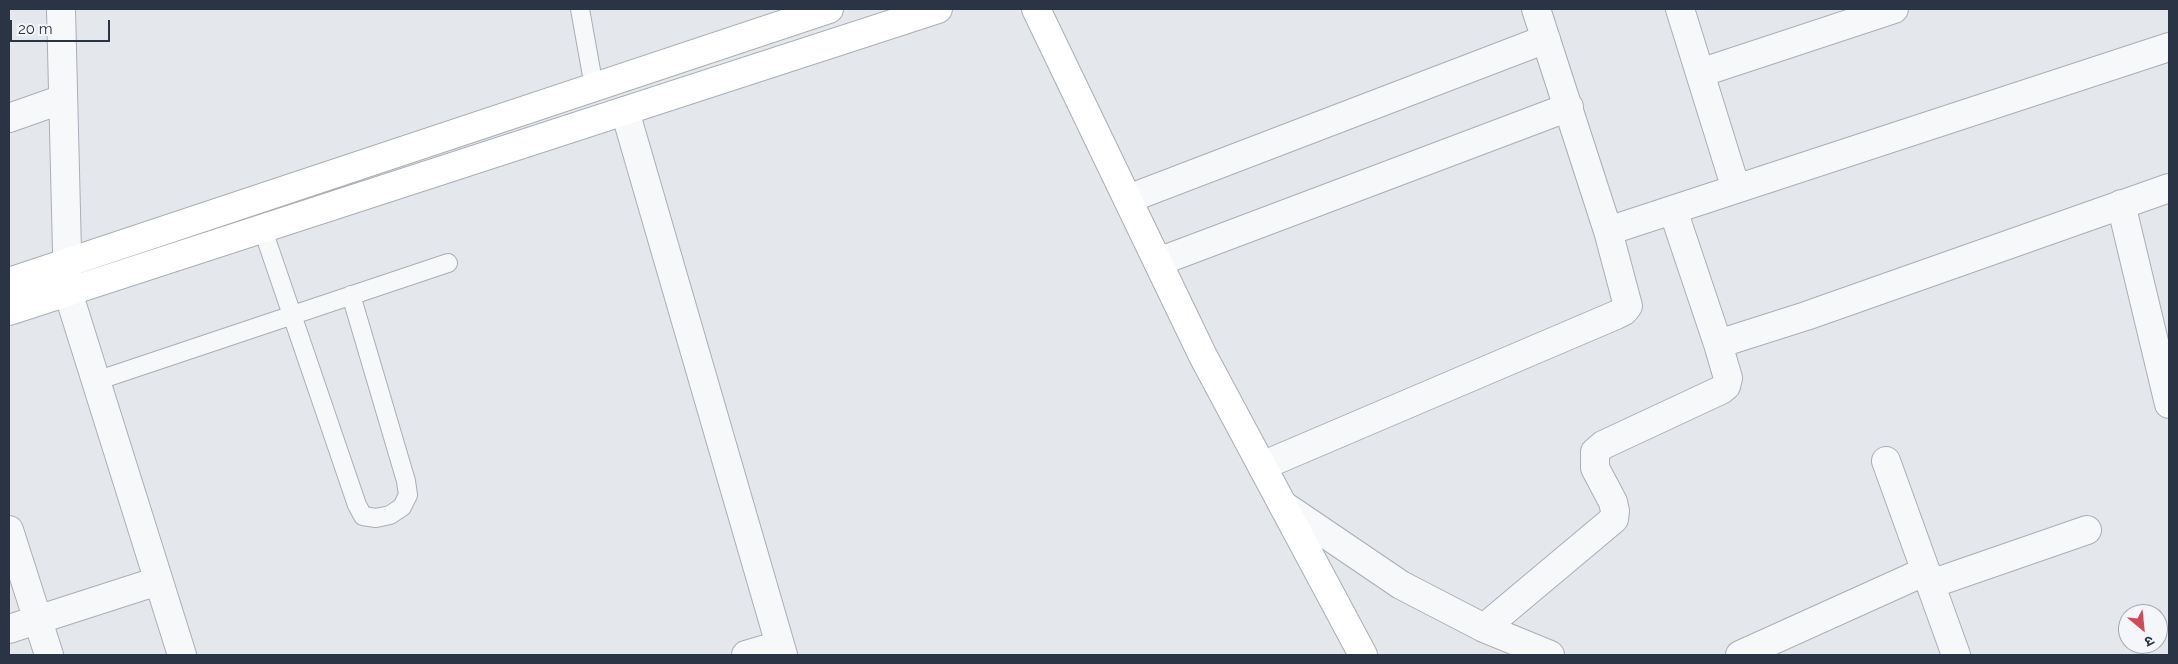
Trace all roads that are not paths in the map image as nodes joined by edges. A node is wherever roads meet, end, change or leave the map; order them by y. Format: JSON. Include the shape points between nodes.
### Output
{"nodes":[{"id":1,"x":61,"y":9,"type":"edge"},
{"id":2,"x":580,"y":9,"type":"edge"},
{"id":3,"x":829,"y":9,"type":"edge"},
{"id":4,"x":938,"y":9,"type":"edge"},
{"id":5,"x":1036,"y":9,"type":"edge"},
{"id":6,"x":1536,"y":9,"type":"edge"},
{"id":7,"x":1680,"y":9,"type":"edge"},
{"id":8,"x":1894,"y":9,"type":"edge"},
{"id":9,"x":1546,"y":39,"type":"junction"},
{"id":10,"x":2169,"y":48,"type":"edge"},
{"id":11,"x":1700,"y":73,"type":"junction"},
{"id":12,"x":594,"y":87,"type":"junction"},
{"id":13,"x":63,"y":99,"type":"junction"},
{"id":14,"x":1569,"y":107,"type":"junction"},
{"id":15,"x":624,"y":111,"type":"junction"},
{"id":16,"x":9,"y":118,"type":"edge"},
{"id":17,"x":2169,"y":188,"type":"edge"},
{"id":18,"x":1736,"y":189,"type":"junction"},
{"id":19,"x":1128,"y":199,"type":"junction"},
{"id":20,"x":2121,"y":204,"type":"junction"},
{"id":21,"x":1673,"y":210,"type":"junction"},
{"id":22,"x":263,"y":230,"type":"junction"},
{"id":23,"x":1608,"y":231,"type":"junction"},
{"id":24,"x":67,"y":262,"type":"junction"},
{"id":25,"x":1158,"y":262,"type":"junction"},
{"id":26,"x":448,"y":263,"type":"dead end"},
{"id":27,"x":9,"y":282,"type":"edge"},
{"id":28,"x":68,"y":292,"type":"junction"},
{"id":29,"x":351,"y":295,"type":"junction"},
{"id":30,"x":9,"y":311,"type":"edge"},
{"id":31,"x":292,"y":315,"type":"junction"},
{"id":32,"x":1718,"y":344,"type":"junction"},
{"id":33,"x":96,"y":381,"type":"junction"},
{"id":34,"x":2169,"y":404,"type":"edge"},
{"id":35,"x":1886,"y":461,"type":"dead end"},
{"id":36,"x":1262,"y":466,"type":"junction"},
{"id":37,"x":1283,"y":505,"type":"junction"},
{"id":38,"x":9,"y":530,"type":"edge"},
{"id":39,"x":2087,"y":530,"type":"dead end"},
{"id":40,"x":1928,"y":578,"type":"junction"},
{"id":41,"x":158,"y":581,"type":"junction"},
{"id":42,"x":37,"y":620,"type":"junction"},
{"id":43,"x":1484,"y":628,"type":"junction"},
{"id":44,"x":9,"y":630,"type":"edge"},
{"id":45,"x":782,"y":650,"type":"edge"},
{"id":46,"x":49,"y":655,"type":"edge"},
{"id":47,"x":182,"y":655,"type":"edge"},
{"id":48,"x":746,"y":655,"type":"edge"},
{"id":49,"x":1363,"y":655,"type":"edge"},
{"id":50,"x":1550,"y":655,"type":"edge"},
{"id":51,"x":1740,"y":655,"type":"edge"},
{"id":52,"x":1956,"y":655,"type":"edge"}],
"edges":[{"from":1,"to":13,"type":"street"},
{"from":2,"to":12,"type":"lane"},
{"from":3,"to":12,"type":"street"},
{"from":4,"to":15,"type":"street"},
{"from":5,"to":19,"type":"street"},
{"from":6,"to":9,"type":"street"},
{"from":7,"to":11,"type":"street"},
{"from":8,"to":11,"type":"street"},
{"from":9,"to":14,"type":"street"},
{"from":9,"to":19,"type":"street"},
{"from":10,"to":18,"type":"street"},
{"from":11,"to":18,"type":"street"},
{"from":12,"to":24,"type":"street"},
{"from":13,"to":16,"type":"street"},
{"from":13,"to":24,"type":"street"},
{"from":14,"to":23,"type":"street"},
{"from":14,"to":25,"type":"street"},
{"from":15,"to":22,"type":"street"},
{"from":15,"to":45,"type":"street"},
{"from":17,"to":20,"type":"street"},
{"from":18,"to":21,"type":"street"},
{"from":19,"to":25,"type":"street"},
{"from":20,"to":32,"type":"street"},
{"from":20,"to":34,"type":"street"},
{"from":21,"to":23,"type":"street"},
{"from":21,"to":32,"type":"street"},
{"from":22,"to":28,"type":"street"},
{"from":22,"to":31,"type":"lane"},
{"from":23,"to":36,"type":"street","via":[[1627,298],[1628,306],[1624,311]]},
{"from":24,"to":27,"type":"street"},
{"from":24,"to":28,"type":"street"},
{"from":25,"to":36,"type":"street","via":[[1203,356]]},
{"from":26,"to":29,"type":"lane"},
{"from":28,"to":30,"type":"street"},
{"from":28,"to":33,"type":"street"},
{"from":29,"to":31,"type":"lane"},
{"from":29,"to":31,"type":"lane","via":[[406,481],[408,495],[402,507],[390,515],[363,516],[357,505]]},
{"from":31,"to":33,"type":"lane"},
{"from":32,"to":43,"type":"street","via":[[1728,378],[1726,386],[1603,445],[1595,452],[1595,468],[1612,502],[1614,520]]},
{"from":33,"to":41,"type":"street"},
{"from":35,"to":40,"type":"street"},
{"from":36,"to":37,"type":"street"},
{"from":37,"to":43,"type":"street","via":[[1401,585]]},
{"from":37,"to":49,"type":"street"},
{"from":38,"to":42,"type":"street"},
{"from":39,"to":40,"type":"street"},
{"from":40,"to":51,"type":"street"},
{"from":40,"to":52,"type":"street"},
{"from":41,"to":42,"type":"street"},
{"from":41,"to":47,"type":"street"},
{"from":42,"to":44,"type":"street"},
{"from":42,"to":46,"type":"street"},
{"from":43,"to":50,"type":"street"},
{"from":45,"to":48,"type":"street"}]}
